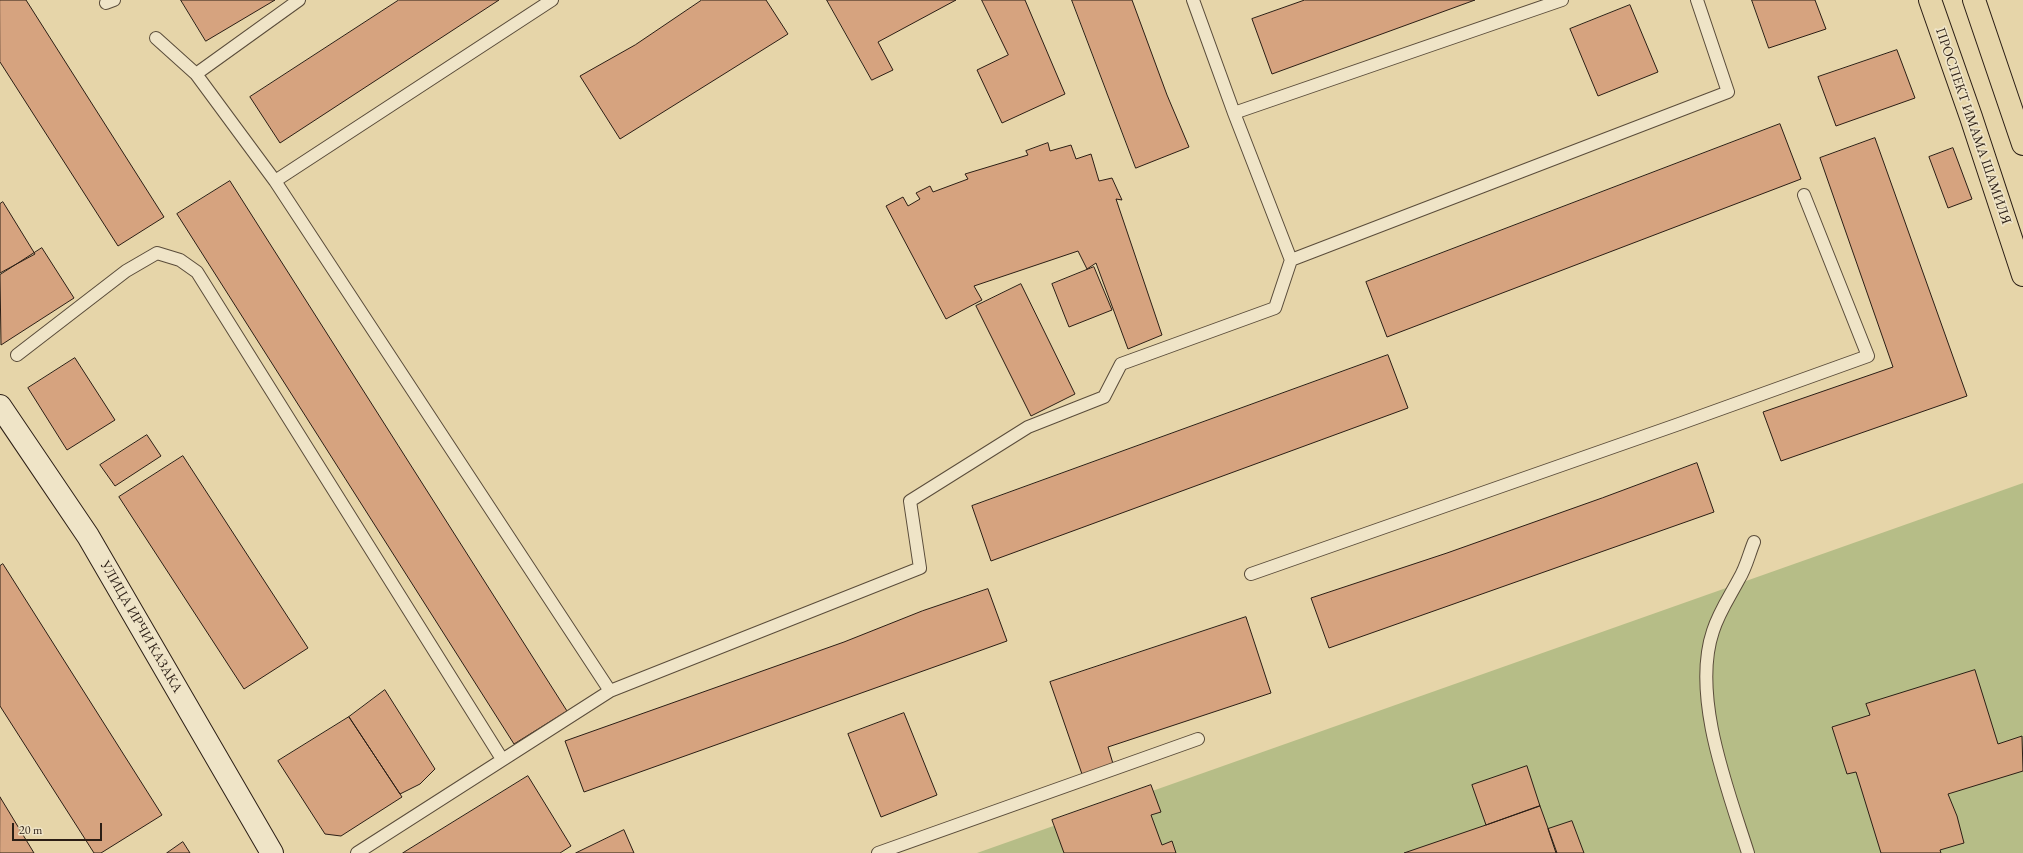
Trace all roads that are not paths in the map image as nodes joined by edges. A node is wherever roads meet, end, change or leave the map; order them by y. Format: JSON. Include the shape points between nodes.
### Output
{"nodes":[{"id":1,"x":299,"y":0,"type":"edge"},
{"id":2,"x":552,"y":0,"type":"edge"},
{"id":3,"x":1193,"y":0,"type":"edge"},
{"id":4,"x":1562,"y":0,"type":"edge"},
{"id":5,"x":1697,"y":0,"type":"edge"},
{"id":6,"x":1930,"y":0,"type":"edge"},
{"id":7,"x":1974,"y":0,"type":"edge"},
{"id":8,"x":156,"y":38,"type":"dead end"},
{"id":9,"x":196,"y":74,"type":"junction"},
{"id":10,"x":1234,"y":113,"type":"junction"},
{"id":11,"x":2023,"y":144,"type":"edge"},
{"id":12,"x":275,"y":180,"type":"junction"},
{"id":13,"x":1804,"y":195,"type":"dead end"},
{"id":14,"x":1291,"y":260,"type":"junction"},
{"id":15,"x":2023,"y":274,"type":"edge"},
{"id":16,"x":16,"y":355,"type":"dead end"},
{"id":17,"x":0,"y":406,"type":"edge"},
{"id":18,"x":1754,"y":542,"type":"dead end"},
{"id":19,"x":1251,"y":574,"type":"dead end"},
{"id":20,"x":610,"y":691,"type":"junction"},
{"id":21,"x":1198,"y":739,"type":"dead end"},
{"id":22,"x":502,"y":759,"type":"junction"},
{"id":23,"x":272,"y":853,"type":"edge"},
{"id":24,"x":357,"y":853,"type":"edge"},
{"id":25,"x":878,"y":853,"type":"edge"},
{"id":26,"x":1748,"y":853,"type":"edge"}],
"edges":[{"from":1,"to":9,"type":"lane"},
{"from":2,"to":12,"type":"lane"},
{"from":3,"to":10,"type":"lane"},
{"from":4,"to":10,"type":"lane"},
{"from":5,"to":14,"type":"lane","via":[[1728,92]]},
{"from":6,"to":15,"type":"main road","name":"ПРОСПЕКТ ИМАМА ШАМИЛЯ"},
{"from":7,"to":11,"type":"main road"},
{"from":8,"to":9,"type":"lane"},
{"from":9,"to":12,"type":"lane"},
{"from":10,"to":14,"type":"lane"},
{"from":12,"to":20,"type":"lane"},
{"from":13,"to":19,"type":"lane","via":[[1868,356]]},
{"from":14,"to":20,"type":"lane","via":[[1275,308],[1121,364],[1104,397],[1028,427],[910,501],[920,568]]},
{"from":16,"to":22,"type":"lane","via":[[126,271],[157,253],[180,260],[197,272]]},
{"from":17,"to":23,"type":"main road","name":"УЛИЦА ИРЧИ КАЗАКА","via":[[88,536]]},
{"from":18,"to":26,"type":"lane","via":[[1713,631],[1707,658],[1707,689],[1715,747]]},
{"from":20,"to":22,"type":"lane"},
{"from":21,"to":25,"type":"lane"},
{"from":22,"to":24,"type":"lane"}]}
